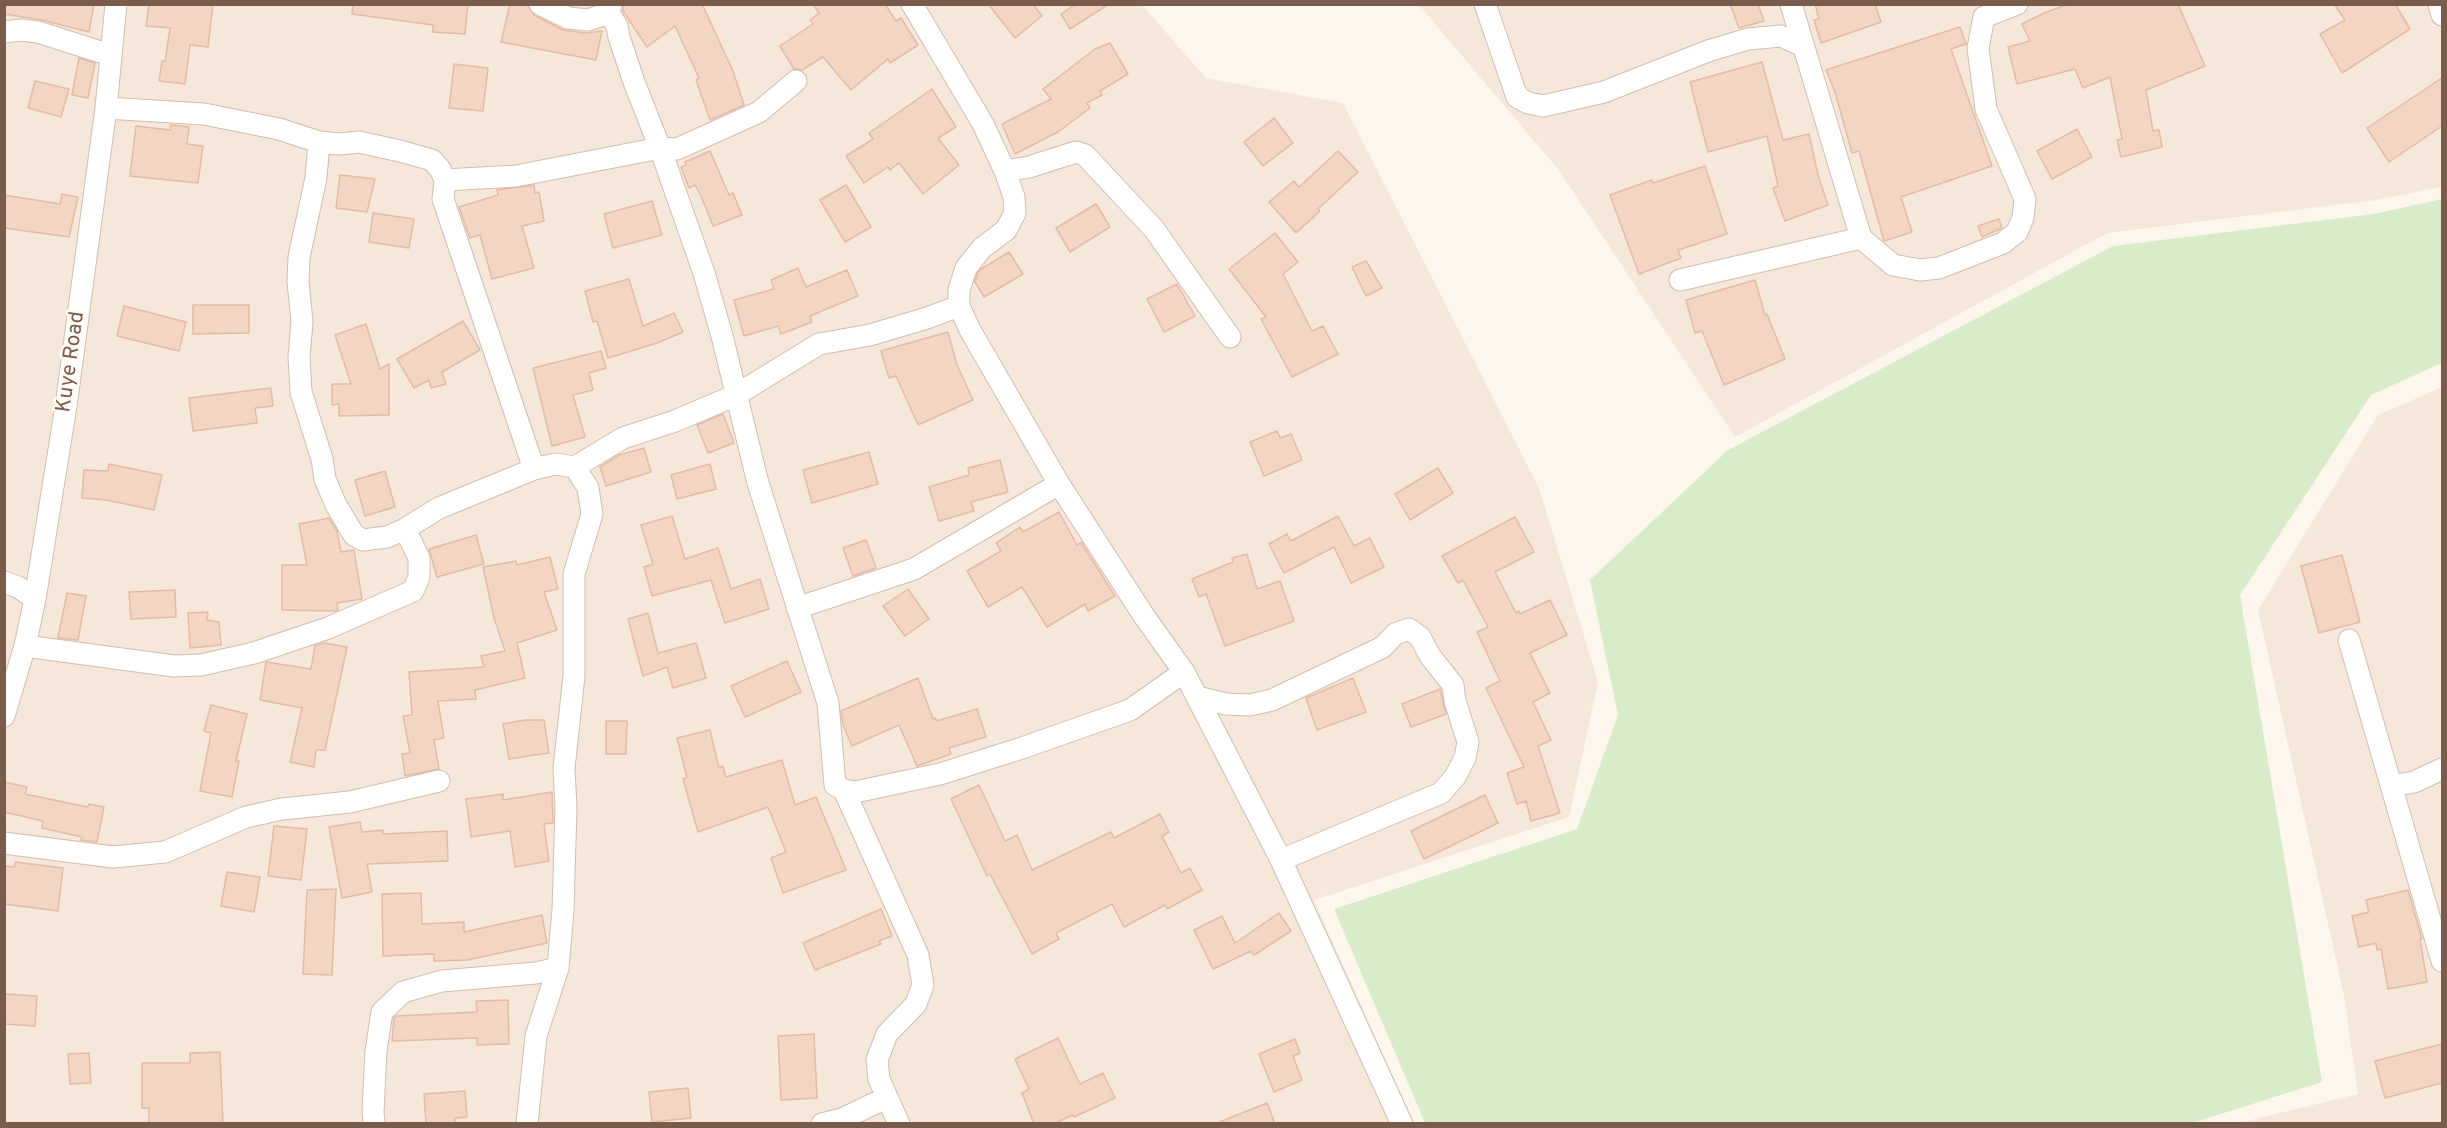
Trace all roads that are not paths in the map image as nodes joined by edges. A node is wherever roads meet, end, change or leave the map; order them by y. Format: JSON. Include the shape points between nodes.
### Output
{"nodes":[{"id":1,"x":116,"y":4,"type":"edge"},
{"id":2,"x":540,"y":4,"type":"edge"},
{"id":3,"x":912,"y":4,"type":"edge"},
{"id":4,"x":1485,"y":4,"type":"edge"},
{"id":5,"x":1791,"y":4,"type":"edge"},
{"id":6,"x":2017,"y":4,"type":"edge"},
{"id":7,"x":2439,"y":4,"type":"edge"},
{"id":8,"x":610,"y":9,"type":"edge"},
{"id":9,"x":1978,"y":11,"type":"edge"},
{"id":10,"x":2442,"y":15,"type":"edge"},
{"id":11,"x":4,"y":32,"type":"edge"},
{"id":12,"x":1803,"y":46,"type":"junction"},
{"id":13,"x":110,"y":55,"type":"junction"},
{"id":14,"x":796,"y":81,"type":"dead end"},
{"id":15,"x":106,"y":108,"type":"junction"},
{"id":16,"x":319,"y":141,"type":"junction"},
{"id":17,"x":660,"y":148,"type":"junction"},
{"id":18,"x":1005,"y":171,"type":"junction"},
{"id":19,"x":445,"y":180,"type":"junction"},
{"id":20,"x":1861,"y":238,"type":"junction"},
{"id":21,"x":1680,"y":280,"type":"dead end"},
{"id":22,"x":959,"y":306,"type":"junction"},
{"id":23,"x":1230,"y":337,"type":"dead end"},
{"id":24,"x":736,"y":395,"type":"junction"},
{"id":25,"x":575,"y":467,"type":"junction"},
{"id":26,"x":534,"y":469,"type":"junction"},
{"id":27,"x":1059,"y":484,"type":"junction"},
{"id":28,"x":405,"y":529,"type":"junction"},
{"id":29,"x":4,"y":582,"type":"edge"},
{"id":30,"x":35,"y":599,"type":"junction"},
{"id":31,"x":797,"y":608,"type":"junction"},
{"id":32,"x":2349,"y":640,"type":"dead end"},
{"id":33,"x":25,"y":646,"type":"junction"},
{"id":34,"x":1184,"y":672,"type":"junction"},
{"id":35,"x":1197,"y":697,"type":"junction"},
{"id":36,"x":4,"y":716,"type":"edge"},
{"id":37,"x":2442,"y":769,"type":"edge"},
{"id":38,"x":439,"y":781,"type":"dead end"},
{"id":39,"x":2392,"y":786,"type":"junction"},
{"id":40,"x":844,"y":790,"type":"junction"},
{"id":41,"x":4,"y":843,"type":"edge"},
{"id":42,"x":1281,"y":860,"type":"junction"},
{"id":43,"x":2442,"y":961,"type":"edge"},
{"id":44,"x":558,"y":968,"type":"junction"},
{"id":45,"x":886,"y":1098,"type":"junction"},
{"id":46,"x":374,"y":1124,"type":"edge"},
{"id":47,"x":526,"y":1124,"type":"edge"},
{"id":48,"x":822,"y":1124,"type":"edge"},
{"id":49,"x":899,"y":1124,"type":"edge"},
{"id":50,"x":1402,"y":1124,"type":"edge"}],
"edges":[{"from":1,"to":13,"type":"street","name":"Kuye Road"},
{"from":2,"to":8,"type":"street","via":[[568,18],[588,20]]},
{"from":3,"to":18,"type":"street","via":[[983,124]]},
{"from":4,"to":12,"type":"street","via":[[1517,97],[1543,106],[1604,92],[1748,39],[1780,36]]},
{"from":5,"to":12,"type":"street"},
{"from":6,"to":9,"type":"street"},
{"from":7,"to":10,"type":"street"},
{"from":8,"to":17,"type":"street"},
{"from":9,"to":20,"type":"street","via":[[1977,48],[1986,109],[2025,199],[2017,232],[2003,243],[1939,268],[1920,270],[1893,265]]},
{"from":11,"to":13,"type":"street","via":[[38,32]]},
{"from":12,"to":20,"type":"street"},
{"from":13,"to":15,"type":"street","name":"Kuye Road"},
{"from":14,"to":17,"type":"street","via":[[759,112],[735,124],[677,149]]},
{"from":15,"to":16,"type":"street","via":[[231,118]]},
{"from":15,"to":30,"type":"street","name":"Kuye Road","via":[[66,406]]},
{"from":16,"to":19,"type":"street","via":[[358,142],[420,155],[432,160]]},
{"from":16,"to":28,"type":"street","via":[[298,274],[302,322],[299,357],[305,409],[325,479],[354,535],[363,540],[376,539]]},
{"from":17,"to":19,"type":"street","via":[[516,176]]},
{"from":17,"to":24,"type":"street","via":[[704,273]]},
{"from":18,"to":22,"type":"street","via":[[1015,213],[1006,230],[982,248],[966,268]]},
{"from":18,"to":23,"type":"street","via":[[1076,152],[1085,155],[1154,229]]},
{"from":19,"to":26,"type":"street","via":[[443,199]]},
{"from":20,"to":21,"type":"street"},
{"from":22,"to":24,"type":"street","via":[[870,335],[819,344]]},
{"from":22,"to":27,"type":"street"},
{"from":24,"to":25,"type":"street","via":[[622,438]]},
{"from":24,"to":31,"type":"street","via":[[758,483]]},
{"from":25,"to":26,"type":"street","via":[[555,464]]},
{"from":25,"to":44,"type":"street","via":[[588,488],[592,514],[574,574],[574,676],[564,768],[565,858]]},
{"from":26,"to":28,"type":"street","via":[[439,508]]},
{"from":27,"to":31,"type":"street","via":[[914,569]]},
{"from":27,"to":34,"type":"street"},
{"from":28,"to":33,"type":"street","via":[[420,558],[413,591],[328,628],[265,649],[201,665],[174,666]]},
{"from":29,"to":30,"type":"street"},
{"from":30,"to":33,"type":"street","name":"Kuye Road"},
{"from":31,"to":40,"type":"street","via":[[828,703],[835,785]]},
{"from":32,"to":39,"type":"street"},
{"from":33,"to":36,"type":"street","name":"Kuye Road"},
{"from":34,"to":35,"type":"street"},
{"from":34,"to":40,"type":"street","via":[[1130,710],[1022,748],[940,774],[855,792]]},
{"from":35,"to":42,"type":"street"},
{"from":35,"to":42,"type":"street","via":[[1250,705],[1272,700],[1383,647],[1395,634],[1409,629],[1420,637],[1453,685],[1468,741],[1465,758],[1441,793]]},
{"from":37,"to":39,"type":"street","via":[[2414,782]]},
{"from":38,"to":41,"type":"street","via":[[350,802],[246,817],[165,852],[113,857]]},
{"from":39,"to":43,"type":"street"},
{"from":40,"to":45,"type":"street","via":[[918,955],[923,985],[915,1004],[887,1034],[877,1060]]},
{"from":42,"to":50,"type":"street"},
{"from":44,"to":46,"type":"street","via":[[442,981],[403,992],[382,1012],[376,1051]]},
{"from":44,"to":47,"type":"street","via":[[536,1036]]},
{"from":45,"to":48,"type":"street"},
{"from":45,"to":49,"type":"street"}]}
